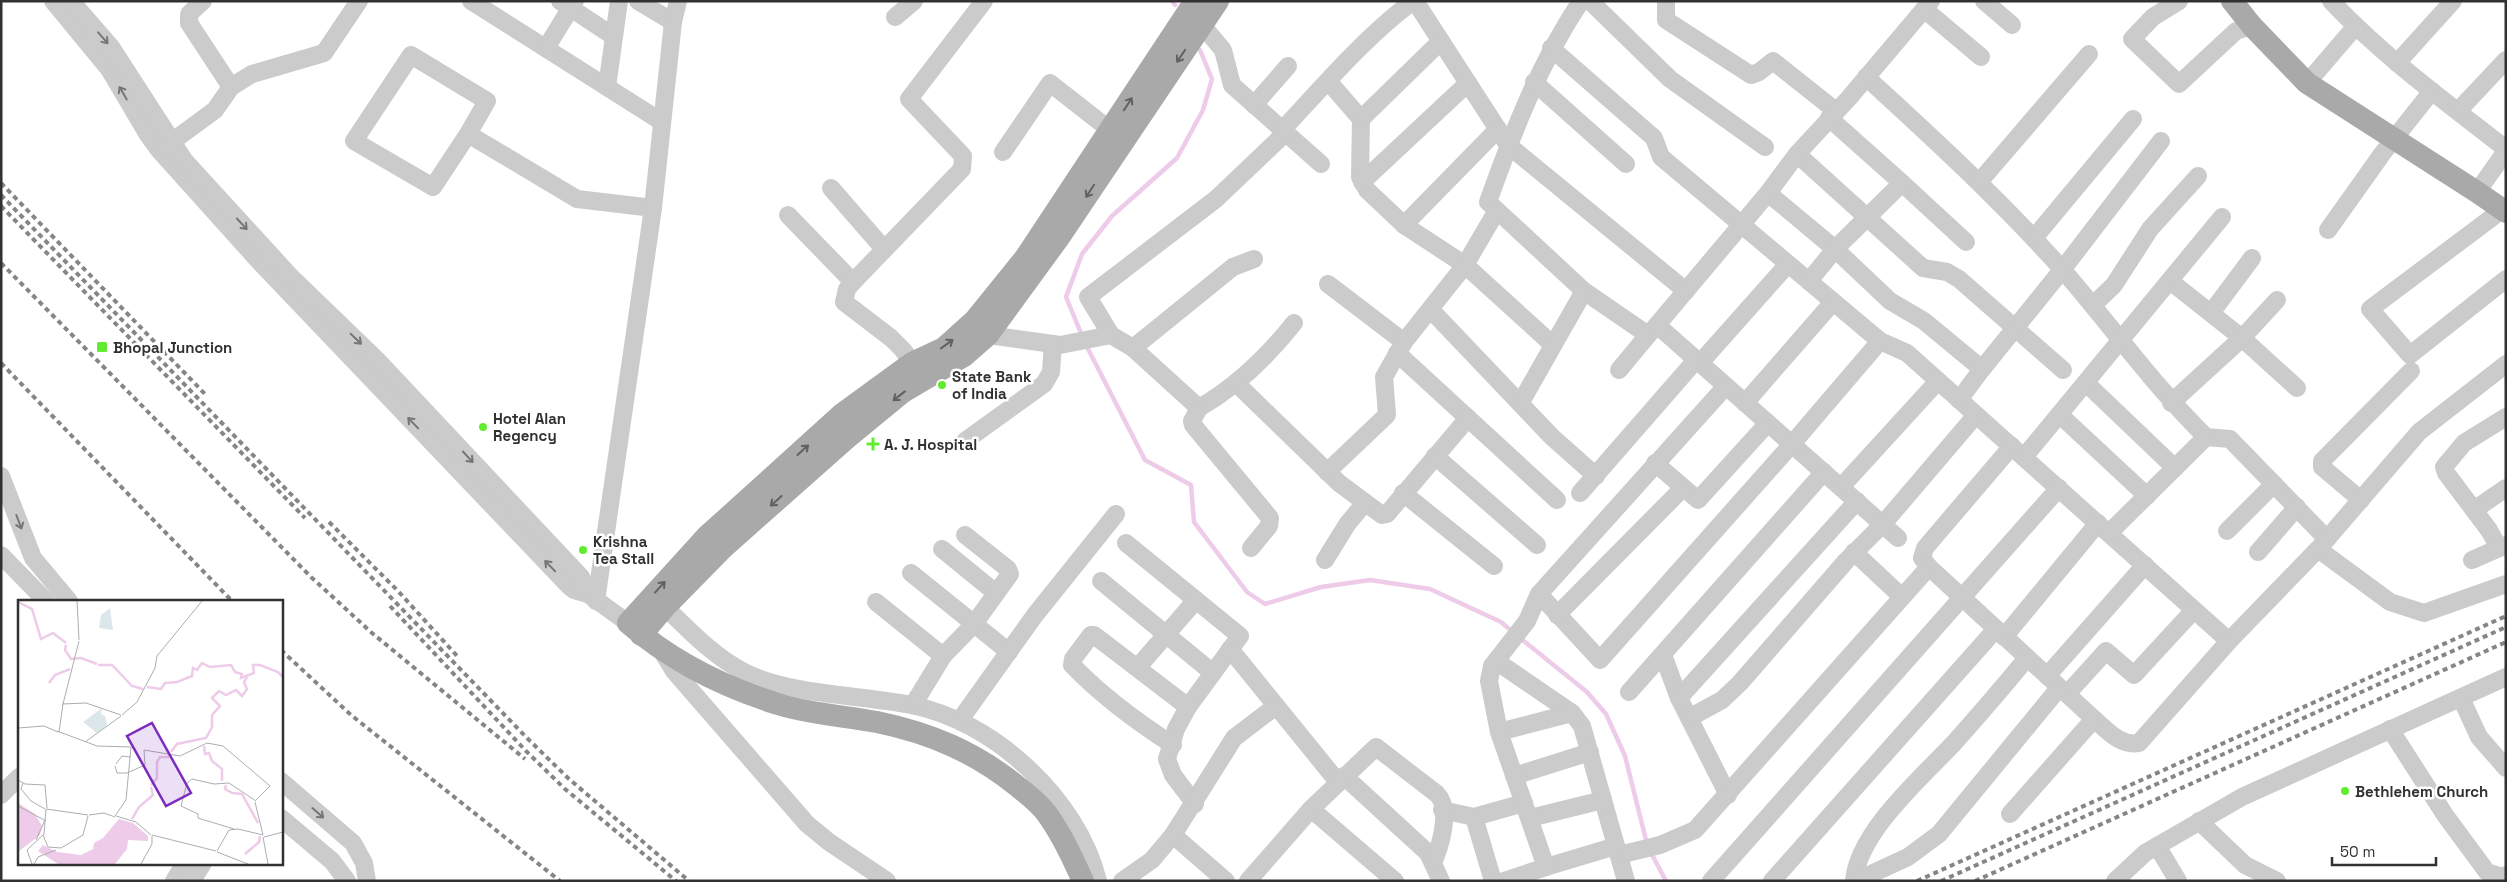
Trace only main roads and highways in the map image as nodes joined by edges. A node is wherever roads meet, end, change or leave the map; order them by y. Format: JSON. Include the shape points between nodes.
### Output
{"nodes":[{"id":1,"x":1195,"y":1,"type":"edge"},
{"id":2,"x":1218,"y":1,"type":"edge"},
{"id":3,"x":2232,"y":1,"type":"edge"},
{"id":4,"x":1117,"y":135,"type":"junction"},
{"id":5,"x":2504,"y":211,"type":"edge"},
{"id":6,"x":917,"y":372,"type":"junction"},
{"id":7,"x":715,"y":542,"type":"junction"},
{"id":8,"x":635,"y":629,"type":"junction"},
{"id":9,"x":1083,"y":881,"type":"edge"}],
"edges":[{"from":4,"to":1,"type":"main road","one_way":true},
{"from":2,"to":4,"type":"main road","one_way":true},
{"from":3,"to":5,"type":"main road","via":[[2307,83]]},
{"from":6,"to":4,"type":"main road","one_way":true,"via":[[975,320]]},
{"from":4,"to":6,"type":"main road","one_way":true,"via":[[1058,239],[988,335],[964,356]]},
{"from":6,"to":7,"type":"main road","via":[[904,392]]},
{"from":8,"to":7,"type":"main road","one_way":true},
{"from":7,"to":8,"type":"main road","via":[[665,607]]},
{"from":8,"to":9,"type":"main road","via":[[660,649],[738,690],[782,705],[878,722],[924,734],[964,750],[994,768],[1046,812],[1067,845]]}]}
